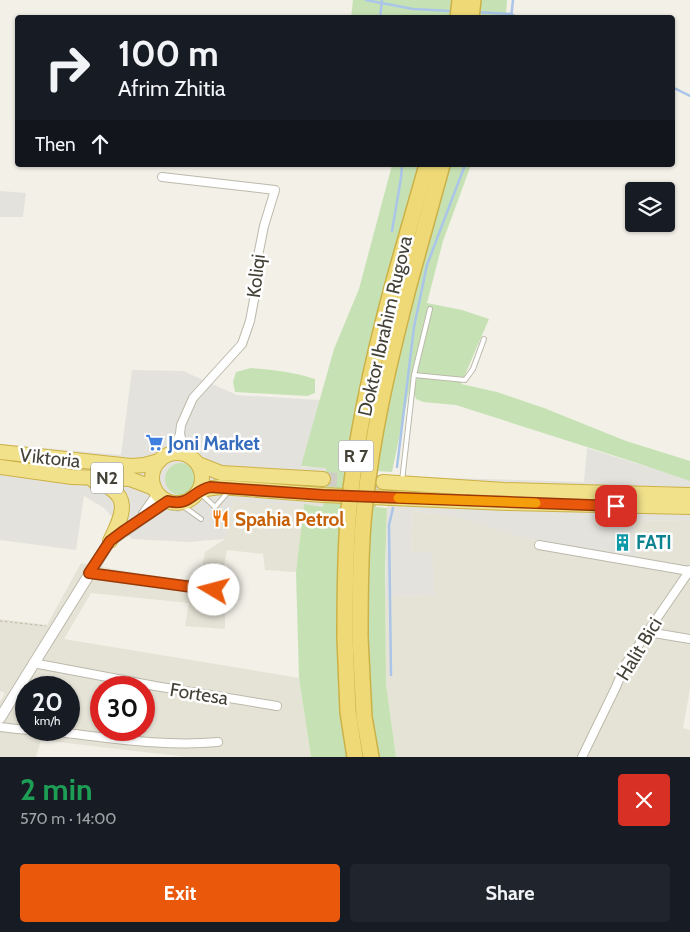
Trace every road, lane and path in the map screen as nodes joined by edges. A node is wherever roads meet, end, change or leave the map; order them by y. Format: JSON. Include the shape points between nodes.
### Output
{"nodes":[{"id":1,"x":460,"y":0,"type":"edge"},
{"id":2,"x":473,"y":0,"type":"edge"},
{"id":3,"x":458,"y":15,"type":"edge"},
{"id":4,"x":471,"y":15,"type":"edge"},
{"id":5,"x":426,"y":167,"type":"edge"},
{"id":6,"x":441,"y":167,"type":"edge"},
{"id":7,"x":162,"y":177,"type":"dead end"},
{"id":8,"x":430,"y":309,"type":"dead end"},
{"id":9,"x":484,"y":339,"type":"dead end"},
{"id":10,"x":414,"y":375,"type":"junction"},
{"id":11,"x":180,"y":434,"type":"junction"},
{"id":12,"x":0,"y":452,"type":"edge"},
{"id":13,"x":172,"y":454,"type":"junction"},
{"id":14,"x":186,"y":455,"type":"junction"},
{"id":15,"x":159,"y":461,"type":"junction"},
{"id":16,"x":198,"y":464,"type":"junction"},
{"id":17,"x":0,"y":467,"type":"edge"},
{"id":18,"x":65,"y":475,"type":"junction"},
{"id":19,"x":323,"y":479,"type":"tunnel mouth"},
{"id":20,"x":383,"y":482,"type":"tunnel mouth"},
{"id":21,"x":402,"y":483,"type":"junction"},
{"id":22,"x":233,"y":488,"type":"junction"},
{"id":23,"x":199,"y":491,"type":"junction"},
{"id":24,"x":690,"y":495,"type":"edge"},
{"id":25,"x":170,"y":501,"type":"junction"},
{"id":26,"x":690,"y":507,"type":"edge"},
{"id":27,"x":201,"y":519,"type":"dead end"},
{"id":28,"x":110,"y":541,"type":"junction"},
{"id":29,"x":539,"y":546,"type":"dead end"},
{"id":30,"x":690,"y":570,"type":"edge"},
{"id":31,"x":89,"y":573,"type":"junction"},
{"id":32,"x":214,"y":590,"type":"dead end"},
{"id":33,"x":0,"y":621,"type":"edge"},
{"id":34,"x":55,"y":627,"type":"junction"},
{"id":35,"x":648,"y":632,"type":"junction"},
{"id":36,"x":690,"y":639,"type":"edge"},
{"id":37,"x":33,"y":663,"type":"junction"},
{"id":38,"x":277,"y":706,"type":"dead end"},
{"id":39,"x":0,"y":718,"type":"edge"},
{"id":40,"x":0,"y":727,"type":"edge"},
{"id":41,"x":218,"y":742,"type":"dead end"},
{"id":42,"x":355,"y":757,"type":"edge"},
{"id":43,"x":371,"y":757,"type":"edge"},
{"id":44,"x":582,"y":757,"type":"edge"}],
"edges":[{"from":1,"to":3,"type":"highway"},
{"from":2,"to":4,"type":"highway"},
{"from":5,"to":42,"type":"highway","name":"Doktor Ibrahim Rugova","number":"R 7","bridge":true,"via":[[369,382],[354,465],[348,519],[345,638],[348,712]]},
{"from":6,"to":43,"type":"highway","name":"Doktor Ibrahim Rugova","number":"R 7","bridge":true,"via":[[385,381],[368,478],[360,581],[360,637],[364,717]]},
{"from":7,"to":11,"type":"street","name":"Koliqi","via":[[275,190],[264,226],[256,289],[242,344],[193,398]]},
{"from":8,"to":10,"type":"lane"},
{"from":9,"to":10,"type":"lane","via":[[473,369],[465,380]]},
{"from":10,"to":21,"type":"lane"},
{"from":11,"to":13,"type":"street","name":"Koliqi"},
{"from":11,"to":14,"type":"street"},
{"from":12,"to":15,"type":"highway","name":"Viktoria","number":"N2","via":[[131,466]]},
{"from":13,"to":14,"type":"highway"},
{"from":13,"to":15,"type":"highway","number":"N2"},
{"from":14,"to":16,"type":"highway"},
{"from":15,"to":25,"type":"highway","via":[[152,474]]},
{"from":16,"to":19,"type":"highway","via":[[221,473]]},
{"from":16,"to":23,"type":"highway","via":[[202,477]]},
{"from":17,"to":18,"type":"highway","name":"Viktoria"},
{"from":18,"to":25,"type":"highway","name":"Viktoria","number":"N2","via":[[130,479]]},
{"from":18,"to":28,"type":"highway","via":[[109,486],[121,501],[122,516]]},
{"from":20,"to":21,"type":"highway"},
{"from":21,"to":24,"type":"highway","via":[[504,490]]},
{"from":22,"to":23,"type":"highway","via":[[210,487]]},
{"from":22,"to":23,"type":"lane","via":[[215,507]]},
{"from":22,"to":26,"type":"highway","via":[[323,495]]},
{"from":23,"to":25,"type":"highway","via":[[190,500]]},
{"from":25,"to":27,"type":"lane"},
{"from":25,"to":28,"type":"street","via":[[150,507],[139,520]]},
{"from":28,"to":31,"type":"street"},
{"from":29,"to":30,"type":"street","name":"Halit Bici"},
{"from":30,"to":35,"type":"street","name":"Halit Bici"},
{"from":31,"to":32,"type":"street"},
{"from":31,"to":34,"type":"street"},
{"from":33,"to":34,"type":"path"},
{"from":34,"to":37,"type":"street"},
{"from":35,"to":36,"type":"street"},
{"from":35,"to":44,"type":"street","name":"Halit Bici","via":[[625,665]]},
{"from":37,"to":38,"type":"street","name":"Fortesa"},
{"from":37,"to":39,"type":"street"},
{"from":40,"to":41,"type":"street","via":[[155,742]]}]}
